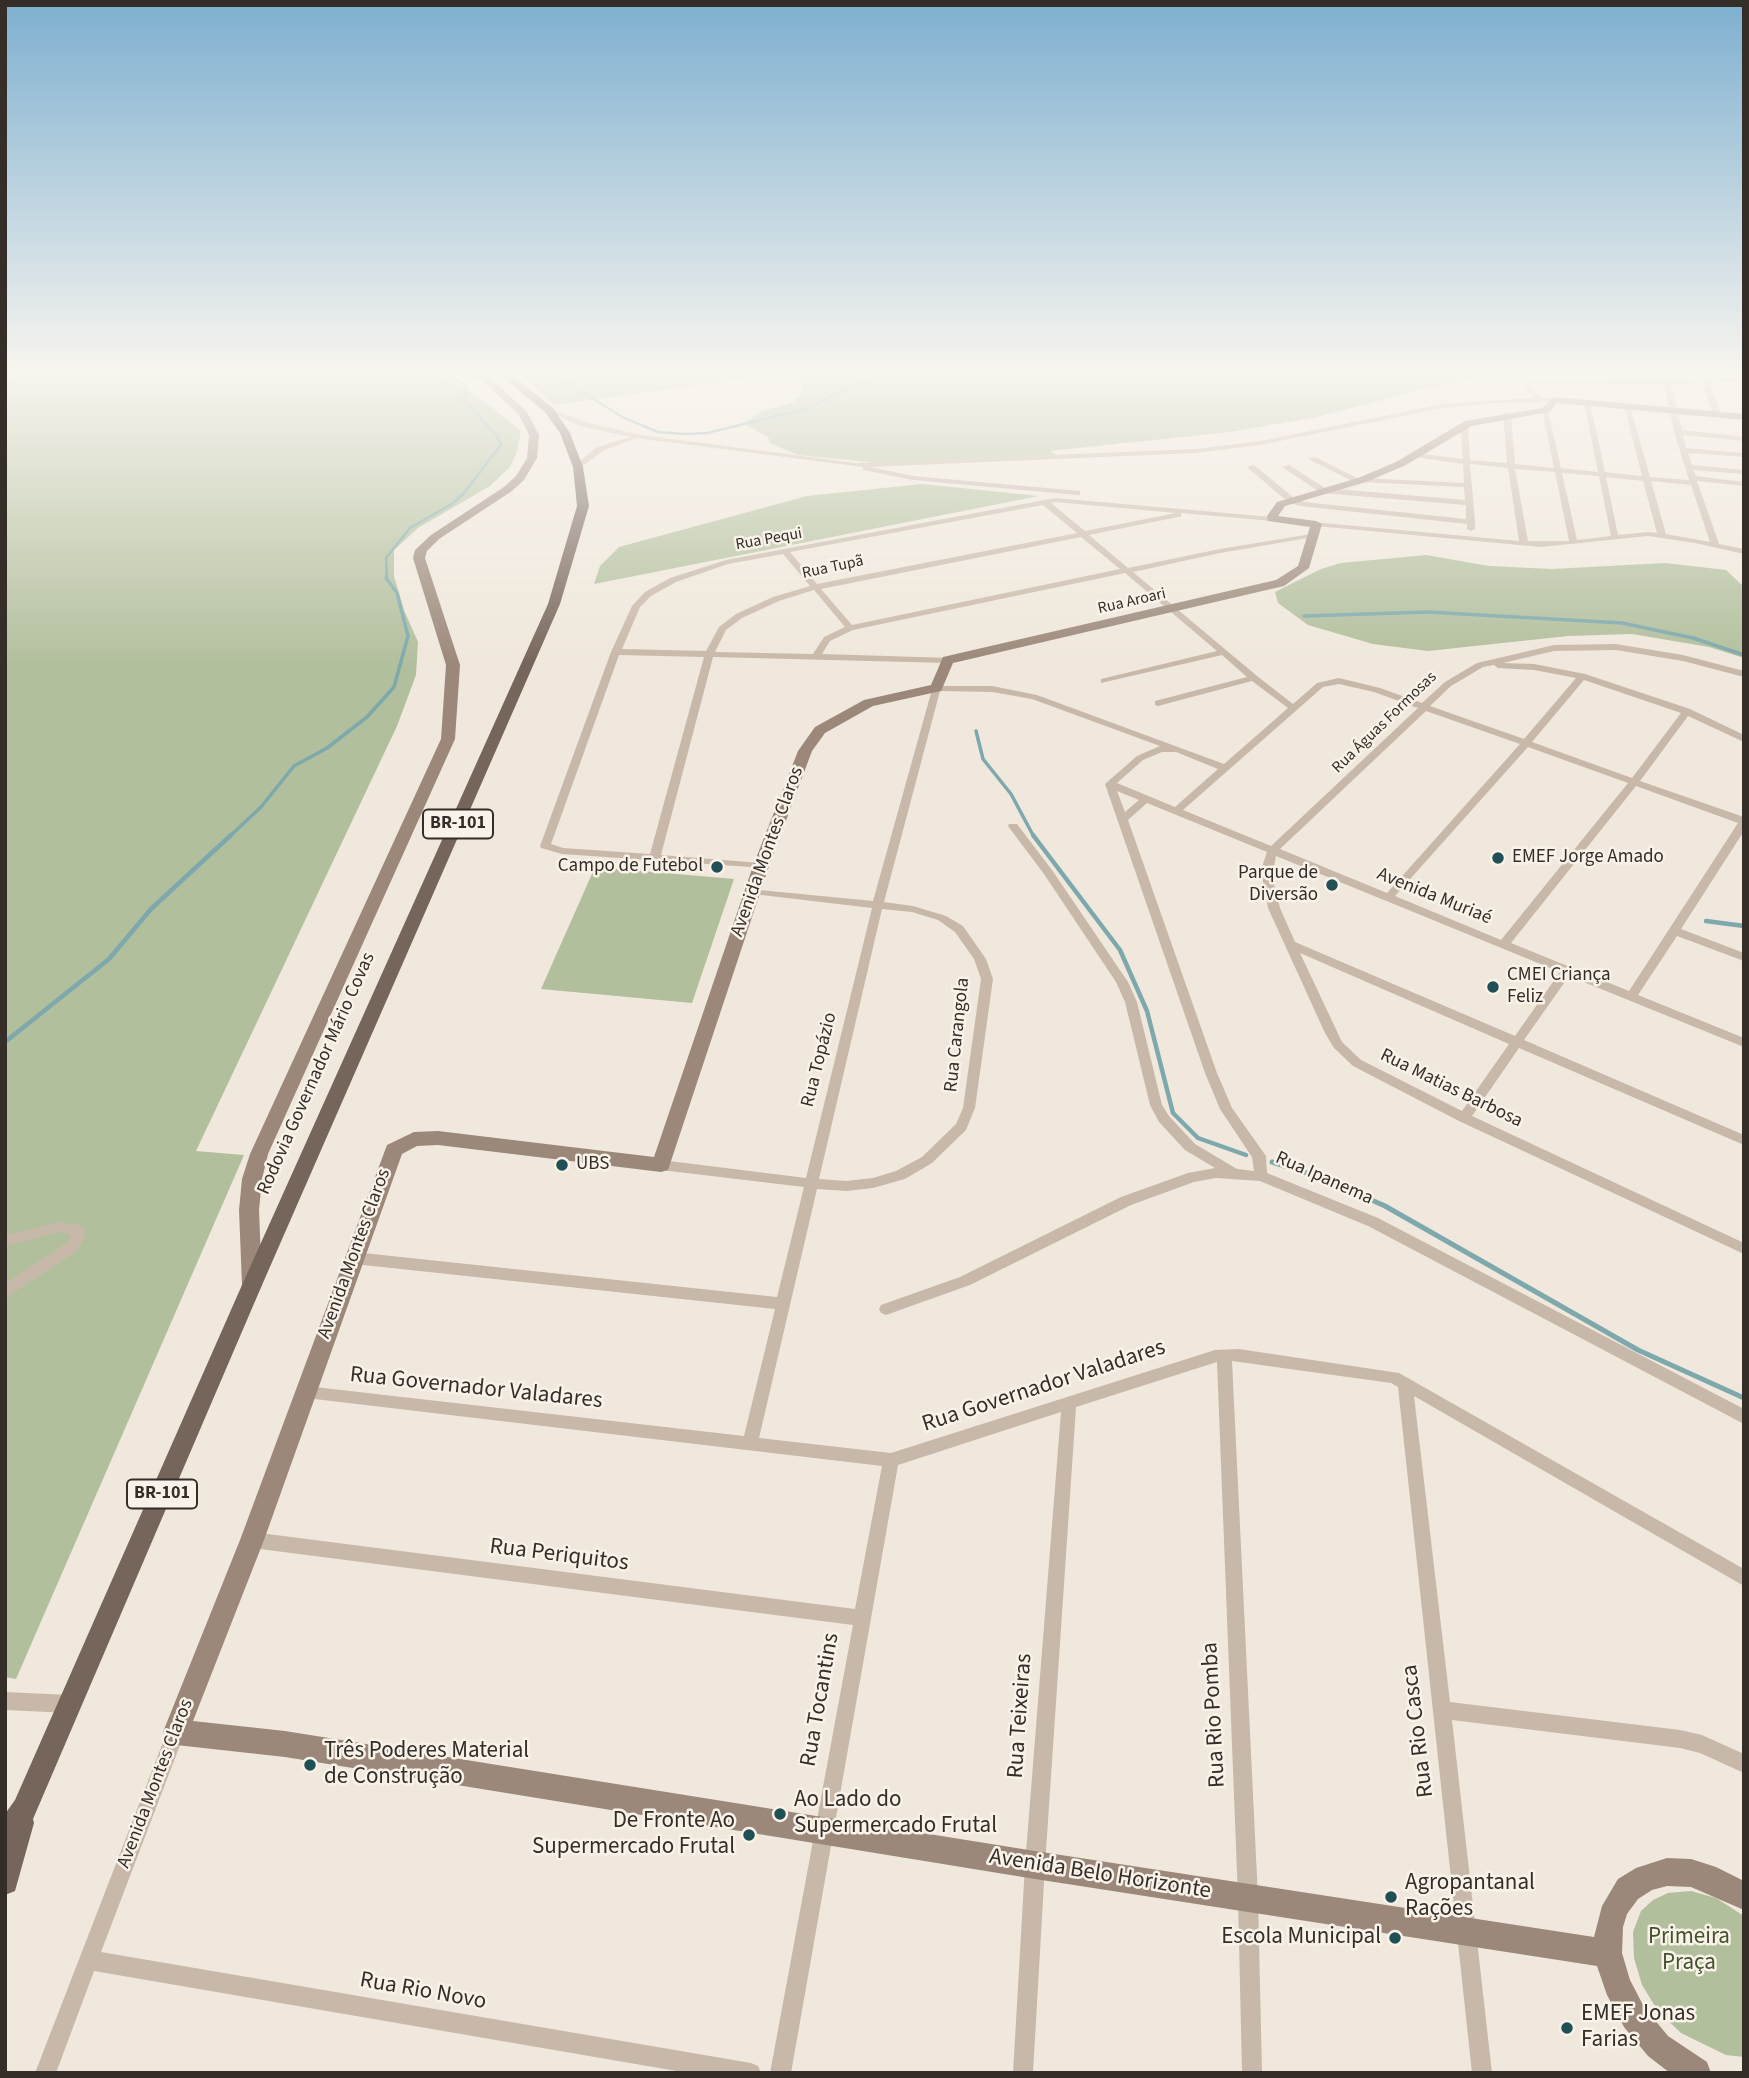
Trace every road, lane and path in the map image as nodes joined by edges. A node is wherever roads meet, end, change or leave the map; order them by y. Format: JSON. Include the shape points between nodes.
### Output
{"nodes":[{"id":1,"x":524,"y":471,"type":"edge"},
{"id":2,"x":579,"y":471,"type":"edge"},
{"id":3,"x":882,"y":471,"type":"edge"},
{"id":4,"x":1256,"y":471,"type":"edge"},
{"id":5,"x":1293,"y":471,"type":"edge"},
{"id":6,"x":1338,"y":471,"type":"edge"},
{"id":7,"x":1381,"y":471,"type":"edge"},
{"id":8,"x":1467,"y":471,"type":"edge"},
{"id":9,"x":1512,"y":471,"type":"edge"},
{"id":10,"x":1556,"y":471,"type":"joint"},
{"id":11,"x":1600,"y":471,"type":"edge"},
{"id":12,"x":1644,"y":471,"type":"edge"},
{"id":13,"x":1690,"y":471,"type":"edge"},
{"id":14,"x":1601,"y":474,"type":"junction"},
{"id":15,"x":1646,"y":478,"type":"junction"},
{"id":16,"x":1360,"y":481,"type":"junction"},
{"id":17,"x":1693,"y":481,"type":"junction"},
{"id":18,"x":1744,"y":484,"type":"edge"},
{"id":19,"x":1468,"y":485,"type":"junction"},
{"id":20,"x":1326,"y":491,"type":"junction"},
{"id":21,"x":1291,"y":500,"type":"junction"},
{"id":22,"x":1045,"y":502,"type":"junction"},
{"id":23,"x":1469,"y":503,"type":"junction"},
{"id":24,"x":1192,"y":512,"type":"junction"},
{"id":25,"x":1272,"y":518,"type":"junction"},
{"id":26,"x":1471,"y":522,"type":"junction"},
{"id":27,"x":1315,"y":531,"type":"junction"},
{"id":28,"x":1083,"y":534,"type":"junction"},
{"id":29,"x":1662,"y":535,"type":"junction"},
{"id":30,"x":1615,"y":538,"type":"junction"},
{"id":31,"x":1472,"y":539,"type":"junction"},
{"id":32,"x":1524,"y":544,"type":"junction"},
{"id":33,"x":1574,"y":544,"type":"junction"},
{"id":34,"x":1715,"y":545,"type":"junction"},
{"id":35,"x":785,"y":551,"type":"junction"},
{"id":36,"x":1744,"y":552,"type":"edge"},
{"id":37,"x":1125,"y":570,"type":"junction"},
{"id":38,"x":816,"y":587,"type":"junction"},
{"id":39,"x":1173,"y":609,"type":"junction"},
{"id":40,"x":850,"y":628,"type":"junction"},
{"id":41,"x":616,"y":652,"type":"junction"},
{"id":42,"x":1225,"y":652,"type":"junction"},
{"id":43,"x":710,"y":653,"type":"junction"},
{"id":44,"x":817,"y":655,"type":"junction"},
{"id":45,"x":948,"y":660,"type":"junction"},
{"id":46,"x":1480,"y":665,"type":"junction"},
{"id":47,"x":1744,"y":674,"type":"edge"},
{"id":48,"x":1581,"y":677,"type":"junction"},
{"id":49,"x":1254,"y":678,"type":"junction"},
{"id":50,"x":1104,"y":681,"type":"dead end"},
{"id":51,"x":936,"y":688,"type":"junction"},
{"id":52,"x":1158,"y":703,"type":"dead end"},
{"id":53,"x":1293,"y":708,"type":"junction"},
{"id":54,"x":1424,"y":709,"type":"junction"},
{"id":55,"x":1687,"y":711,"type":"junction"},
{"id":56,"x":1128,"y":730,"type":"junction"},
{"id":57,"x":1744,"y":739,"type":"edge"},
{"id":58,"x":1526,"y":743,"type":"junction"},
{"id":59,"x":1177,"y":749,"type":"junction"},
{"id":60,"x":1140,"y":758,"type":"junction"},
{"id":61,"x":1225,"y":768,"type":"junction"},
{"id":62,"x":1635,"y":781,"type":"junction"},
{"id":63,"x":1110,"y":784,"type":"junction"},
{"id":64,"x":1147,"y":798,"type":"junction"},
{"id":65,"x":1177,"y":810,"type":"junction"},
{"id":66,"x":1121,"y":820,"type":"junction"},
{"id":67,"x":1744,"y":821,"type":"edge"},
{"id":68,"x":1013,"y":826,"type":"dead end"},
{"id":69,"x":1273,"y":850,"type":"junction"},
{"id":70,"x":655,"y":857,"type":"junction"},
{"id":71,"x":761,"y":866,"type":"junction"},
{"id":72,"x":753,"y":891,"type":"junction"},
{"id":73,"x":1388,"y":898,"type":"junction"},
{"id":74,"x":878,"y":904,"type":"junction"},
{"id":75,"x":1675,"y":931,"type":"junction"},
{"id":76,"x":1290,"y":944,"type":"junction"},
{"id":77,"x":1504,"y":944,"type":"junction"},
{"id":78,"x":1744,"y":957,"type":"edge"},
{"id":79,"x":1567,"y":970,"type":"junction"},
{"id":80,"x":1632,"y":996,"type":"junction"},
{"id":81,"x":1517,"y":1041,"type":"junction"},
{"id":82,"x":1744,"y":1043,"type":"edge"},
{"id":83,"x":1464,"y":1118,"type":"junction"},
{"id":84,"x":1744,"y":1140,"type":"edge"},
{"id":85,"x":661,"y":1165,"type":"junction"},
{"id":86,"x":1232,"y":1172,"type":"junction"},
{"id":87,"x":1261,"y":1176,"type":"junction"},
{"id":88,"x":810,"y":1183,"type":"junction"},
{"id":89,"x":5,"y":1241,"type":"edge"},
{"id":90,"x":1744,"y":1249,"type":"edge"},
{"id":91,"x":354,"y":1258,"type":"junction"},
{"id":92,"x":252,"y":1284,"type":"junction"},
{"id":93,"x":5,"y":1292,"type":"edge"},
{"id":94,"x":783,"y":1304,"type":"junction"},
{"id":95,"x":886,"y":1309,"type":"dead end"},
{"id":96,"x":1224,"y":1355,"type":"junction"},
{"id":97,"x":1405,"y":1383,"type":"junction"},
{"id":98,"x":306,"y":1392,"type":"junction"},
{"id":99,"x":1069,"y":1404,"type":"junction"},
{"id":100,"x":1744,"y":1417,"type":"edge"},
{"id":101,"x":750,"y":1443,"type":"junction"},
{"id":102,"x":891,"y":1460,"type":"junction"},
{"id":103,"x":252,"y":1540,"type":"junction"},
{"id":104,"x":1744,"y":1578,"type":"edge"},
{"id":105,"x":860,"y":1618,"type":"junction"},
{"id":106,"x":5,"y":1701,"type":"edge"},
{"id":107,"x":70,"y":1703,"type":"junction"},
{"id":108,"x":1440,"y":1710,"type":"junction"},
{"id":109,"x":176,"y":1732,"type":"junction"},
{"id":110,"x":1744,"y":1764,"type":"edge"},
{"id":111,"x":24,"y":1809,"type":"junction"},
{"id":112,"x":823,"y":1831,"type":"junction"},
{"id":113,"x":5,"y":1838,"type":"edge"},
{"id":114,"x":1035,"y":1865,"type":"junction"},
{"id":115,"x":5,"y":1881,"type":"edge"},
{"id":116,"x":1744,"y":1896,"type":"edge"},
{"id":117,"x":1248,"y":1898,"type":"junction"},
{"id":118,"x":1467,"y":1932,"type":"junction"},
{"id":119,"x":1608,"y":1953,"type":"junction"},
{"id":120,"x":88,"y":1961,"type":"junction"},
{"id":121,"x":45,"y":2073,"type":"edge"},
{"id":122,"x":751,"y":2073,"type":"edge"},
{"id":123,"x":780,"y":2073,"type":"edge"},
{"id":124,"x":1023,"y":2073,"type":"edge"},
{"id":125,"x":1252,"y":2073,"type":"edge"},
{"id":126,"x":1482,"y":2073,"type":"edge"},
{"id":127,"x":1696,"y":2073,"type":"edge"}],
"edges":[{"from":1,"to":92,"type":"street","via":[[508,489],[421,550],[419,558],[453,665],[448,739],[259,1154],[249,1210]]},
{"from":2,"to":92,"type":"main road","name":"Rodovia Governador Mário Covas","number":"BR-101","via":[[583,506],[554,604]]},
{"from":3,"to":25,"type":"street"},
{"from":4,"to":21,"type":"street"},
{"from":5,"to":20,"type":"street"},
{"from":6,"to":16,"type":"street"},
{"from":7,"to":16,"type":"street"},
{"from":8,"to":19,"type":"street"},
{"from":9,"to":32,"type":"street"},
{"from":10,"to":14,"type":"street"},
{"from":10,"to":33,"type":"street"},
{"from":11,"to":14,"type":"street"},
{"from":12,"to":15,"type":"street"},
{"from":13,"to":17,"type":"street"},
{"from":14,"to":15,"type":"street"},
{"from":14,"to":30,"type":"street"},
{"from":15,"to":17,"type":"street"},
{"from":15,"to":29,"type":"street"},
{"from":16,"to":19,"type":"street"},
{"from":16,"to":20,"type":"street"},
{"from":17,"to":18,"type":"street"},
{"from":17,"to":34,"type":"street"},
{"from":19,"to":23,"type":"street"},
{"from":20,"to":21,"type":"street"},
{"from":20,"to":23,"type":"street"},
{"from":21,"to":25,"type":"street","via":[[1277,508]]},
{"from":21,"to":26,"type":"street","via":[[1331,509]]},
{"from":22,"to":24,"type":"street","name":"Rua Pequi","via":[[1071,500]]},
{"from":22,"to":28,"type":"street"},
{"from":22,"to":35,"type":"street","name":"Rua Pequi"},
{"from":23,"to":26,"type":"street"},
{"from":24,"to":25,"type":"street","name":"Rua Pequi"},
{"from":24,"to":28,"type":"street","name":"Rua Tupã"},
{"from":25,"to":27,"type":"street"},
{"from":25,"to":27,"type":"street","via":[[1307,520]]},
{"from":26,"to":31,"type":"street"},
{"from":27,"to":31,"type":"street"},
{"from":27,"to":37,"type":"street"},
{"from":27,"to":39,"type":"street","name":"Rua Aroari","via":[[1303,568],[1289,579]]},
{"from":28,"to":37,"type":"street"},
{"from":28,"to":38,"type":"street","name":"Rua Tupã"},
{"from":29,"to":30,"type":"street"},
{"from":29,"to":34,"type":"street"},
{"from":30,"to":33,"type":"street"},
{"from":31,"to":32,"type":"street"},
{"from":32,"to":33,"type":"street"},
{"from":34,"to":36,"type":"street"},
{"from":35,"to":38,"type":"street"},
{"from":35,"to":41,"type":"street","name":"Rua Pequi","via":[[709,567],[660,587],[636,606]]},
{"from":37,"to":39,"type":"street"},
{"from":37,"to":40,"type":"street"},
{"from":38,"to":40,"type":"street"},
{"from":38,"to":43,"type":"street","name":"Rua Tupã","via":[[739,616],[722,629]]},
{"from":39,"to":42,"type":"street"},
{"from":39,"to":45,"type":"street","name":"Rua Aroari"},
{"from":40,"to":44,"type":"street","via":[[827,639]]},
{"from":41,"to":43,"type":"street"},
{"from":41,"to":70,"type":"street","name":"Rua Pequi","via":[[544,844],[562,851]]},
{"from":42,"to":49,"type":"street"},
{"from":42,"to":50,"type":"street"},
{"from":43,"to":44,"type":"street"},
{"from":43,"to":70,"type":"street","name":"Rua Tupã"},
{"from":44,"to":45,"type":"street"},
{"from":45,"to":51,"type":"street"},
{"from":46,"to":47,"type":"street","name":"Rua Águas Formosas","via":[[1554,648],[1616,647],[1672,655]]},
{"from":46,"to":48,"type":"street","via":[[1534,667]]},
{"from":46,"to":54,"type":"street","name":"Rua Águas Formosas","via":[[1448,684]]},
{"from":48,"to":55,"type":"street"},
{"from":48,"to":58,"type":"street"},
{"from":49,"to":52,"type":"street"},
{"from":49,"to":53,"type":"street"},
{"from":51,"to":56,"type":"street","name":"Avenida Montes Claros","via":[[1018,692]]},
{"from":51,"to":71,"type":"street","name":"Avenida Montes Claros","via":[[869,703],[820,730],[805,751]]},
{"from":51,"to":74,"type":"street","name":"Rua Topázio"},
{"from":53,"to":54,"type":"street","via":[[1320,685],[1334,681],[1354,683]]},
{"from":53,"to":61,"type":"street"},
{"from":54,"to":58,"type":"street"},
{"from":54,"to":69,"type":"street","name":"Rua Águas Formosas"},
{"from":55,"to":57,"type":"street"},
{"from":55,"to":62,"type":"street"},
{"from":56,"to":59,"type":"street","name":"Avenida Montes Claros"},
{"from":56,"to":60,"type":"street","via":[[1142,744]]},
{"from":58,"to":62,"type":"street"},
{"from":58,"to":73,"type":"street"},
{"from":59,"to":60,"type":"street","via":[[1161,749]]},
{"from":59,"to":61,"type":"street","name":"Avenida Montes Claros"},
{"from":60,"to":63,"type":"street"},
{"from":61,"to":65,"type":"street"},
{"from":62,"to":67,"type":"street"},
{"from":62,"to":77,"type":"street"},
{"from":63,"to":64,"type":"street","name":"Avenida Muriaé"},
{"from":63,"to":66,"type":"street","name":"Rua Ipanema"},
{"from":64,"to":65,"type":"street","name":"Avenida Muriaé"},
{"from":64,"to":66,"type":"street"},
{"from":65,"to":69,"type":"street","name":"Avenida Muriaé"},
{"from":66,"to":87,"type":"street","name":"Rua Ipanema","via":[[1211,1073],[1226,1109],[1259,1156]]},
{"from":67,"to":75,"type":"street"},
{"from":68,"to":86,"type":"street","via":[[1122,982],[1164,1119],[1190,1147]]},
{"from":69,"to":73,"type":"street","name":"Avenida Muriaé"},
{"from":69,"to":76,"type":"street","name":"Rua Matias Barbosa","via":[[1268,864],[1269,891]]},
{"from":70,"to":71,"type":"street"},
{"from":71,"to":72,"type":"street","name":"Avenida Montes Claros"},
{"from":72,"to":74,"type":"street","name":"Rua Carangola"},
{"from":72,"to":85,"type":"street","name":"Avenida Montes Claros"},
{"from":73,"to":77,"type":"street","name":"Avenida Muriaé"},
{"from":74,"to":88,"type":"street","name":"Rua Topázio"},
{"from":74,"to":88,"type":"street","name":"Rua Carangola","via":[[942,918],[959,929],[981,959],[986,979],[970,1108],[948,1143],[900,1175],[846,1186]]},
{"from":75,"to":78,"type":"street"},
{"from":75,"to":80,"type":"street"},
{"from":76,"to":81,"type":"street"},
{"from":76,"to":83,"type":"street","name":"Rua Matias Barbosa","via":[[1331,1033],[1346,1054],[1375,1074]]},
{"from":77,"to":79,"type":"street","name":"Avenida Muriaé"},
{"from":79,"to":80,"type":"street","name":"Avenida Muriaé"},
{"from":79,"to":81,"type":"street"},
{"from":80,"to":82,"type":"street","name":"Avenida Muriaé"},
{"from":81,"to":83,"type":"street"},
{"from":81,"to":84,"type":"street"},
{"from":83,"to":90,"type":"street","name":"Rua Matias Barbosa"},
{"from":85,"to":88,"type":"street","name":"Rua Carangola"},
{"from":85,"to":91,"type":"street","name":"Avenida Montes Claros","via":[[438,1138],[414,1139],[390,1156]]},
{"from":86,"to":87,"type":"street"},
{"from":86,"to":95,"type":"street","via":[[1193,1177],[1126,1201],[964,1281]]},
{"from":87,"to":100,"type":"street","name":"Rua Ipanema","via":[[1373,1222]]},
{"from":88,"to":94,"type":"street","name":"Rua Topázio"},
{"from":89,"to":93,"type":"street","via":[[58,1227],[79,1234],[73,1246]]},
{"from":91,"to":94,"type":"street"},
{"from":91,"to":98,"type":"street","name":"Avenida Montes Claros"},
{"from":92,"to":107,"type":"main road","name":"Rodovia Governador Mário Covas","number":"BR-101"},
{"from":94,"to":101,"type":"street","name":"Rua Topázio"},
{"from":96,"to":97,"type":"street","name":"Rua Governador Valadares","via":[[1382,1374]]},
{"from":96,"to":99,"type":"street","name":"Rua Governador Valadares"},
{"from":96,"to":117,"type":"street","name":"Rua Rio Pomba"},
{"from":97,"to":104,"type":"street","name":"Rua Governador Valadares"},
{"from":97,"to":108,"type":"street","name":"Rua Rio Casca"},
{"from":98,"to":101,"type":"street","name":"Rua Governador Valadares"},
{"from":98,"to":103,"type":"street","name":"Avenida Montes Claros"},
{"from":99,"to":102,"type":"street","name":"Rua Governador Valadares"},
{"from":99,"to":114,"type":"street","name":"Rua Teixeiras"},
{"from":101,"to":102,"type":"street","name":"Rua Governador Valadares"},
{"from":102,"to":105,"type":"street","name":"Rua Tocantins"},
{"from":103,"to":105,"type":"street","name":"Rua Periquitos"},
{"from":103,"to":109,"type":"street","name":"Avenida Montes Claros"},
{"from":105,"to":112,"type":"street","name":"Rua Tocantins"},
{"from":106,"to":107,"type":"street"},
{"from":107,"to":111,"type":"main road","name":"Rodovia Governador Mário Covas","number":"BR-101"},
{"from":108,"to":110,"type":"street","via":[[1680,1738]]},
{"from":108,"to":118,"type":"street","name":"Rua Rio Casca"},
{"from":109,"to":112,"type":"street","name":"Avenida Belo Horizonte","via":[[299,1746]]},
{"from":109,"to":120,"type":"street","name":"Avenida Montes Claros"},
{"from":111,"to":113,"type":"main road","name":"Rodovia Governador Mário Covas","number":"BR-101"},
{"from":111,"to":115,"type":"main road","name":"Rodovia Governador Mário Covas","number":"BR-101"},
{"from":112,"to":114,"type":"street","name":"Avenida Belo Horizonte"},
{"from":112,"to":123,"type":"street","name":"Rua Tocantins"},
{"from":114,"to":117,"type":"street","name":"Avenida Belo Horizonte"},
{"from":114,"to":124,"type":"street","name":"Rua Teixeiras"},
{"from":116,"to":119,"type":"street","via":[[1691,1873],[1667,1872],[1646,1878],[1628,1889],[1615,1906]]},
{"from":117,"to":118,"type":"street","name":"Avenida Belo Horizonte"},
{"from":117,"to":125,"type":"street","name":"Rua Rio Pomba"},
{"from":118,"to":119,"type":"street","name":"Avenida Belo Horizonte"},
{"from":118,"to":126,"type":"street","name":"Rua Rio Casca"},
{"from":119,"to":127,"type":"street","via":[[1617,1985],[1634,2017],[1658,2046]]},
{"from":120,"to":121,"type":"street","name":"Avenida Montes Claros"},
{"from":120,"to":122,"type":"street","name":"Rua Rio Novo"}]}
